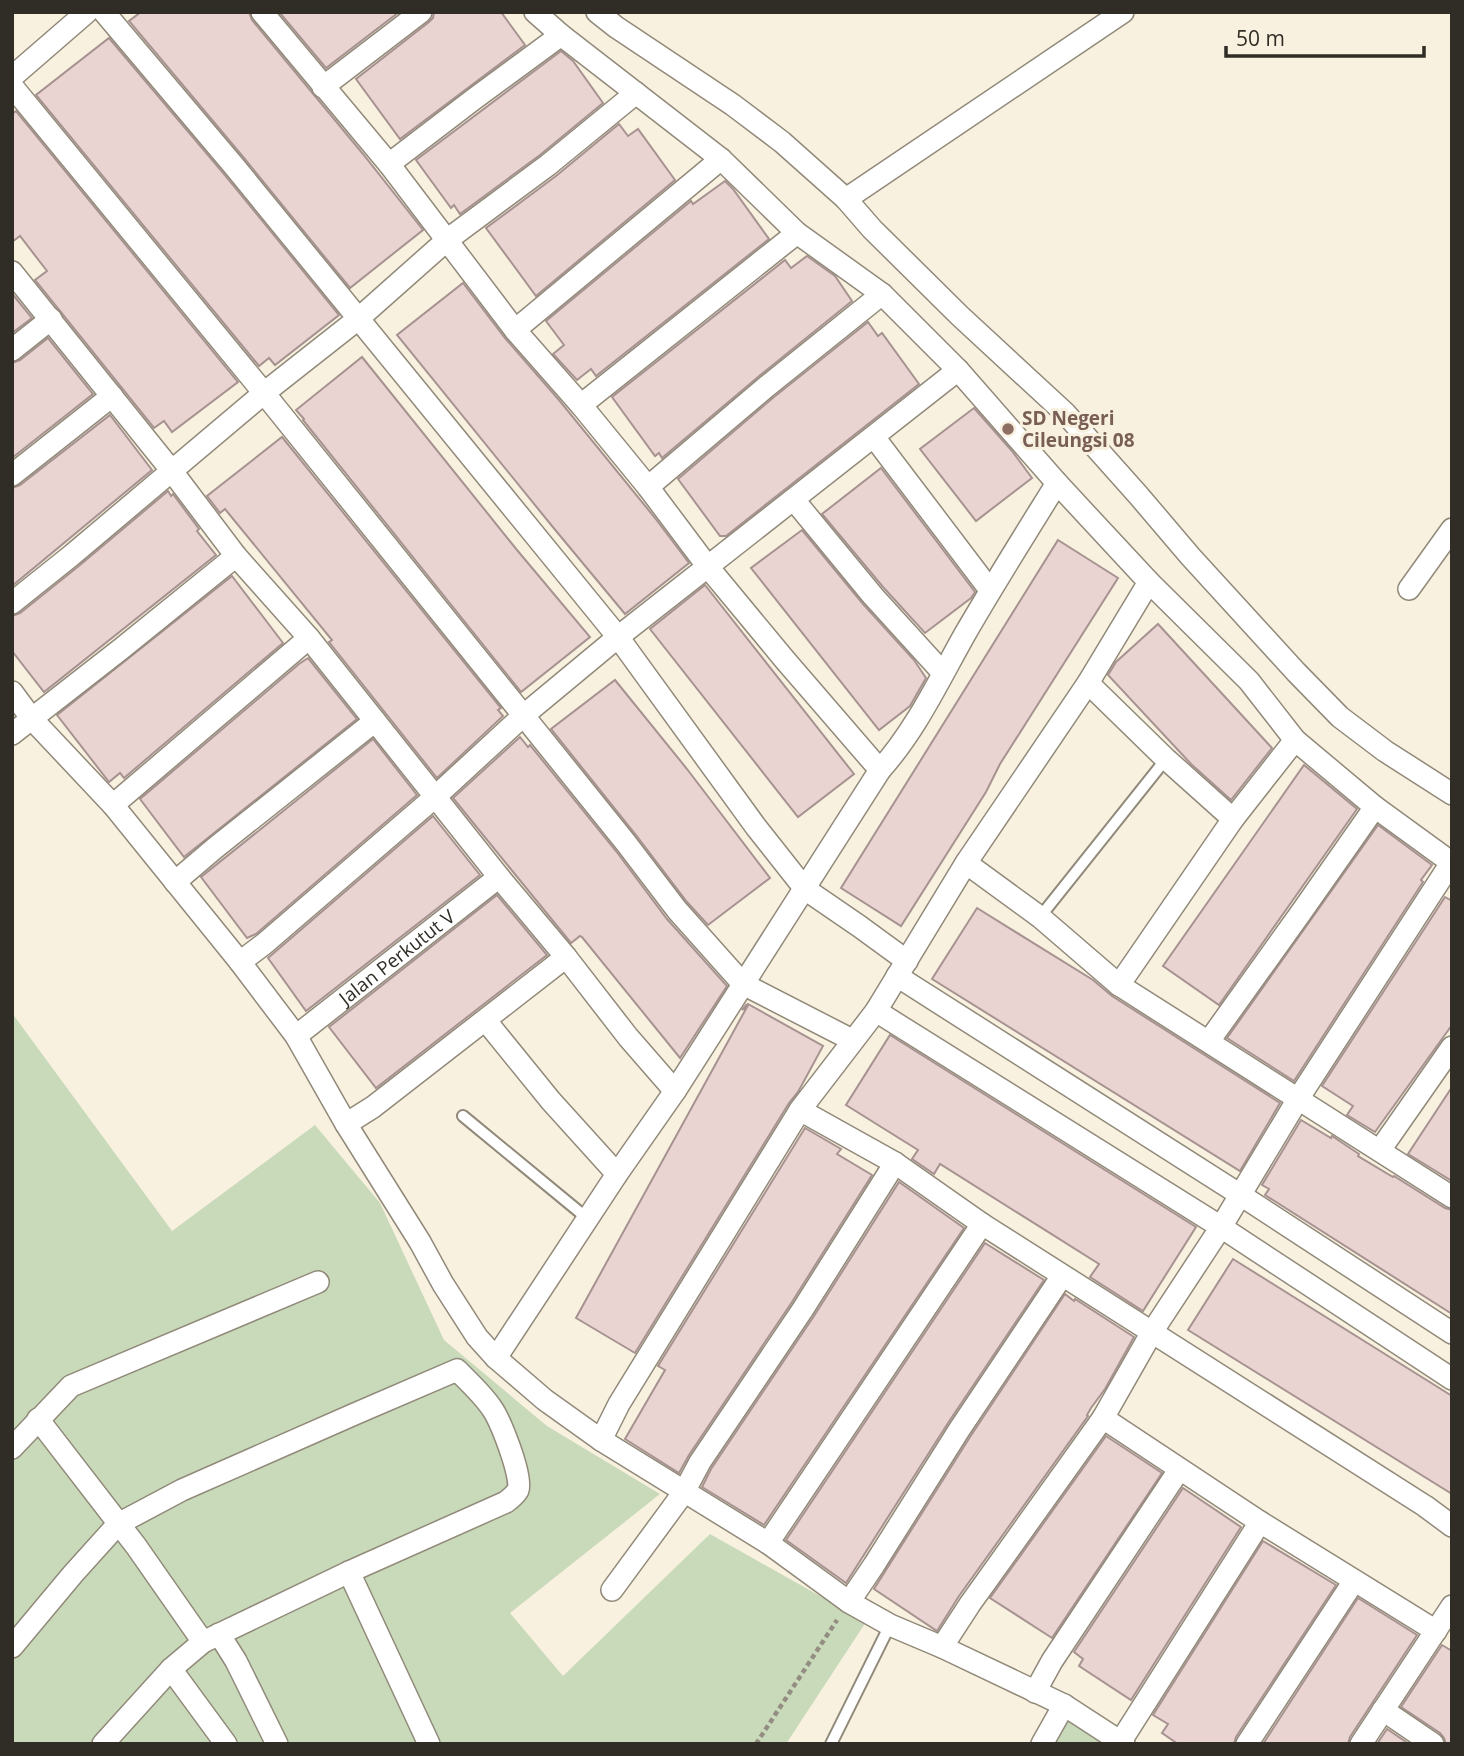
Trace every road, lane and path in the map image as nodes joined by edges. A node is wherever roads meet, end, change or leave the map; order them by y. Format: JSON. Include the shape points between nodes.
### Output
{"nodes":[{"id":1,"x":87,"y":12,"type":"edge"},
{"id":2,"x":104,"y":12,"type":"edge"},
{"id":3,"x":262,"y":12,"type":"edge"},
{"id":4,"x":421,"y":12,"type":"edge"},
{"id":5,"x":535,"y":12,"type":"edge"},
{"id":6,"x":597,"y":12,"type":"edge"},
{"id":7,"x":1123,"y":12,"type":"edge"},
{"id":8,"x":561,"y":35,"type":"junction"},
{"id":9,"x":12,"y":77,"type":"edge"},
{"id":10,"x":12,"y":86,"type":"edge"},
{"id":11,"x":323,"y":87,"type":"junction"},
{"id":12,"x":636,"y":93,"type":"junction"},
{"id":13,"x":721,"y":159,"type":"junction"},
{"id":14,"x":389,"y":164,"type":"junction"},
{"id":15,"x":846,"y":199,"type":"junction"},
{"id":16,"x":797,"y":233,"type":"junction"},
{"id":17,"x":447,"y":240,"type":"junction"},
{"id":18,"x":12,"y":272,"type":"edge"},
{"id":19,"x":881,"y":294,"type":"junction"},
{"id":20,"x":51,"y":319,"type":"junction"},
{"id":21,"x":358,"y":319,"type":"junction"},
{"id":22,"x":515,"y":330,"type":"junction"},
{"id":23,"x":12,"y":350,"type":"edge"},
{"id":24,"x":958,"y":370,"type":"junction"},
{"id":25,"x":264,"y":393,"type":"junction"},
{"id":26,"x":112,"y":396,"type":"junction"},
{"id":27,"x":581,"y":405,"type":"junction"},
{"id":28,"x":874,"y":437,"type":"junction"},
{"id":29,"x":171,"y":470,"type":"junction"},
{"id":30,"x":12,"y":475,"type":"edge"},
{"id":31,"x":1058,"y":482,"type":"junction"},
{"id":32,"x":648,"y":487,"type":"junction"},
{"id":33,"x":794,"y":500,"type":"junction"},
{"id":34,"x":1452,"y":530,"type":"edge"},
{"id":35,"x":236,"y":556,"type":"junction"},
{"id":36,"x":708,"y":567,"type":"junction"},
{"id":37,"x":1149,"y":582,"type":"junction"},
{"id":38,"x":1409,"y":589,"type":"dead end"},
{"id":39,"x":990,"y":590,"type":"junction"},
{"id":40,"x":12,"y":603,"type":"edge"},
{"id":41,"x":618,"y":637,"type":"junction"},
{"id":42,"x":309,"y":638,"type":"junction"},
{"id":43,"x":943,"y":673,"type":"junction"},
{"id":44,"x":1088,"y":683,"type":"junction"},
{"id":45,"x":12,"y":692,"type":"edge"},
{"id":46,"x":524,"y":715,"type":"junction"},
{"id":47,"x":32,"y":719,"type":"junction"},
{"id":48,"x":375,"y":721,"type":"junction"},
{"id":49,"x":12,"y":734,"type":"edge"},
{"id":50,"x":1295,"y":740,"type":"junction"},
{"id":51,"x":1166,"y":759,"type":"junction"},
{"id":52,"x":880,"y":769,"type":"junction"},
{"id":53,"x":1452,"y":794,"type":"edge"},
{"id":54,"x":435,"y":797,"type":"junction"},
{"id":55,"x":113,"y":805,"type":"junction"},
{"id":56,"x":1375,"y":807,"type":"junction"},
{"id":57,"x":1233,"y":819,"type":"junction"},
{"id":58,"x":966,"y":863,"type":"junction"},
{"id":59,"x":1452,"y":863,"type":"edge"},
{"id":60,"x":499,"y":877,"type":"junction"},
{"id":61,"x":175,"y":882,"type":"junction"},
{"id":62,"x":805,"y":889,"type":"junction"},
{"id":63,"x":1040,"y":917,"type":"junction"},
{"id":64,"x":566,"y":957,"type":"junction"},
{"id":65,"x":240,"y":962,"type":"junction"},
{"id":66,"x":902,"y":969,"type":"junction"},
{"id":67,"x":743,"y":984,"type":"junction"},
{"id":68,"x":1119,"y":985,"type":"junction"},
{"id":69,"x":876,"y":1011,"type":"junction"},
{"id":70,"x":486,"y":1021,"type":"junction"},
{"id":71,"x":296,"y":1036,"type":"junction"},
{"id":72,"x":852,"y":1040,"type":"junction"},
{"id":73,"x":1209,"y":1041,"type":"junction"},
{"id":74,"x":1452,"y":1047,"type":"edge"},
{"id":75,"x":1444,"y":1074,"type":"edge"},
{"id":76,"x":675,"y":1091,"type":"junction"},
{"id":77,"x":1298,"y":1099,"type":"junction"},
{"id":78,"x":800,"y":1110,"type":"junction"},
{"id":79,"x":463,"y":1116,"type":"dead end"},
{"id":80,"x":346,"y":1124,"type":"junction"},
{"id":81,"x":1380,"y":1150,"type":"junction"},
{"id":82,"x":895,"y":1163,"type":"junction"},
{"id":83,"x":617,"y":1174,"type":"junction"},
{"id":84,"x":1240,"y":1194,"type":"junction"},
{"id":85,"x":1452,"y":1197,"type":"edge"},
{"id":86,"x":588,"y":1219,"type":"junction"},
{"id":87,"x":982,"y":1224,"type":"junction"},
{"id":88,"x":1221,"y":1227,"type":"junction"},
{"id":89,"x":1062,"y":1276,"type":"junction"},
{"id":90,"x":318,"y":1282,"type":"dead end"},
{"id":91,"x":1152,"y":1332,"type":"junction"},
{"id":92,"x":1452,"y":1333,"type":"edge"},
{"id":93,"x":477,"y":1337,"type":"junction"},
{"id":94,"x":496,"y":1358,"type":"junction"},
{"id":95,"x":457,"y":1370,"type":"junction"},
{"id":96,"x":1452,"y":1379,"type":"edge"},
{"id":97,"x":1103,"y":1418,"type":"junction"},
{"id":98,"x":38,"y":1419,"type":"junction"},
{"id":99,"x":601,"y":1440,"type":"junction"},
{"id":100,"x":12,"y":1448,"type":"edge"},
{"id":101,"x":1180,"y":1470,"type":"junction"},
{"id":102,"x":684,"y":1492,"type":"junction"},
{"id":103,"x":1260,"y":1522,"type":"junction"},
{"id":104,"x":118,"y":1524,"type":"junction"},
{"id":105,"x":1452,"y":1526,"type":"edge"},
{"id":106,"x":768,"y":1543,"type":"junction"},
{"id":107,"x":349,"y":1572,"type":"junction"},
{"id":108,"x":1354,"y":1581,"type":"junction"},
{"id":109,"x":612,"y":1590,"type":"dead end"},
{"id":110,"x":849,"y":1602,"type":"junction"},
{"id":111,"x":1452,"y":1606,"type":"edge"},
{"id":112,"x":890,"y":1625,"type":"junction"},
{"id":113,"x":1436,"y":1631,"type":"junction"},
{"id":114,"x":211,"y":1638,"type":"junction"},
{"id":115,"x":12,"y":1647,"type":"edge"},
{"id":116,"x":942,"y":1647,"type":"junction"},
{"id":117,"x":171,"y":1669,"type":"junction"},
{"id":118,"x":1035,"y":1692,"type":"junction"},
{"id":119,"x":1064,"y":1705,"type":"junction"},
{"id":120,"x":1383,"y":1710,"type":"junction"},
{"id":121,"x":1122,"y":1742,"type":"edge"},
{"id":122,"x":103,"y":1744,"type":"edge"},
{"id":123,"x":226,"y":1744,"type":"edge"},
{"id":124,"x":277,"y":1744,"type":"edge"},
{"id":125,"x":429,"y":1744,"type":"edge"},
{"id":126,"x":756,"y":1744,"type":"edge"},
{"id":127,"x":831,"y":1744,"type":"edge"},
{"id":128,"x":1042,"y":1744,"type":"edge"},
{"id":129,"x":1247,"y":1744,"type":"edge"},
{"id":130,"x":1361,"y":1744,"type":"edge"},
{"id":131,"x":1433,"y":1744,"type":"edge"}],
"edges":[{"from":1,"to":9,"type":"street"},
{"from":2,"to":21,"type":"street"},
{"from":3,"to":11,"type":"street"},
{"from":4,"to":11,"type":"street"},
{"from":5,"to":8,"type":"street"},
{"from":6,"to":15,"type":"street","via":[[733,105]]},
{"from":7,"to":15,"type":"street"},
{"from":8,"to":12,"type":"street"},
{"from":8,"to":14,"type":"street"},
{"from":10,"to":25,"type":"street"},
{"from":11,"to":14,"type":"street"},
{"from":12,"to":13,"type":"street"},
{"from":12,"to":17,"type":"street"},
{"from":13,"to":16,"type":"street"},
{"from":13,"to":22,"type":"street"},
{"from":14,"to":17,"type":"street"},
{"from":15,"to":53,"type":"street","via":[[960,316],[1065,413],[1340,717]]},
{"from":16,"to":19,"type":"street"},
{"from":16,"to":27,"type":"street"},
{"from":17,"to":21,"type":"street"},
{"from":17,"to":22,"type":"street"},
{"from":18,"to":20,"type":"street"},
{"from":19,"to":24,"type":"street"},
{"from":19,"to":32,"type":"street"},
{"from":20,"to":23,"type":"street"},
{"from":20,"to":26,"type":"street"},
{"from":21,"to":25,"type":"street"},
{"from":21,"to":41,"type":"street"},
{"from":22,"to":27,"type":"street"},
{"from":24,"to":28,"type":"street"},
{"from":24,"to":31,"type":"street"},
{"from":25,"to":29,"type":"street"},
{"from":25,"to":46,"type":"street"},
{"from":26,"to":29,"type":"street"},
{"from":26,"to":30,"type":"street"},
{"from":27,"to":32,"type":"street"},
{"from":28,"to":33,"type":"street"},
{"from":28,"to":39,"type":"street"},
{"from":29,"to":35,"type":"street"},
{"from":29,"to":40,"type":"street"},
{"from":31,"to":37,"type":"street"},
{"from":31,"to":39,"type":"street"},
{"from":32,"to":36,"type":"street"},
{"from":33,"to":36,"type":"street"},
{"from":33,"to":43,"type":"street"},
{"from":34,"to":38,"type":"street"},
{"from":35,"to":42,"type":"street"},
{"from":35,"to":47,"type":"street"},
{"from":36,"to":41,"type":"street"},
{"from":36,"to":52,"type":"street"},
{"from":37,"to":44,"type":"street"},
{"from":37,"to":50,"type":"street","via":[[1249,681]]},
{"from":39,"to":43,"type":"street"},
{"from":41,"to":46,"type":"street"},
{"from":41,"to":62,"type":"street"},
{"from":42,"to":48,"type":"street"},
{"from":42,"to":55,"type":"street"},
{"from":43,"to":52,"type":"street"},
{"from":44,"to":51,"type":"street"},
{"from":44,"to":58,"type":"street"},
{"from":45,"to":47,"type":"street"},
{"from":46,"to":54,"type":"street"},
{"from":46,"to":67,"type":"street","via":[[677,909]]},
{"from":47,"to":49,"type":"street"},
{"from":47,"to":55,"type":"street"},
{"from":48,"to":54,"type":"street"},
{"from":48,"to":61,"type":"street"},
{"from":50,"to":56,"type":"street"},
{"from":50,"to":57,"type":"street"},
{"from":51,"to":57,"type":"street"},
{"from":51,"to":63,"type":"lane"},
{"from":52,"to":62,"type":"street"},
{"from":54,"to":60,"type":"street"},
{"from":54,"to":65,"type":"street"},
{"from":55,"to":61,"type":"street"},
{"from":56,"to":59,"type":"street"},
{"from":56,"to":73,"type":"street"},
{"from":57,"to":68,"type":"street"},
{"from":58,"to":63,"type":"street"},
{"from":58,"to":66,"type":"street"},
{"from":59,"to":77,"type":"street"},
{"from":60,"to":64,"type":"street"},
{"from":60,"to":71,"type":"street","name":"Jalan Perkutut V"},
{"from":61,"to":65,"type":"street"},
{"from":62,"to":66,"type":"street","via":[[859,926]]},
{"from":62,"to":67,"type":"street"},
{"from":63,"to":68,"type":"street"},
{"from":64,"to":70,"type":"street"},
{"from":64,"to":76,"type":"street"},
{"from":65,"to":71,"type":"street"},
{"from":66,"to":69,"type":"street"},
{"from":66,"to":84,"type":"street"},
{"from":67,"to":72,"type":"street"},
{"from":67,"to":76,"type":"street"},
{"from":68,"to":73,"type":"street"},
{"from":69,"to":72,"type":"street"},
{"from":69,"to":88,"type":"street"},
{"from":70,"to":80,"type":"street"},
{"from":70,"to":83,"type":"street"},
{"from":71,"to":80,"type":"street"},
{"from":72,"to":78,"type":"street"},
{"from":73,"to":77,"type":"street"},
{"from":74,"to":75,"type":"street"},
{"from":75,"to":81,"type":"street"},
{"from":76,"to":83,"type":"street"},
{"from":77,"to":81,"type":"street"},
{"from":77,"to":84,"type":"street"},
{"from":78,"to":82,"type":"street"},
{"from":78,"to":99,"type":"street"},
{"from":79,"to":86,"type":"lane"},
{"from":80,"to":93,"type":"street"},
{"from":81,"to":85,"type":"street"},
{"from":82,"to":87,"type":"street"},
{"from":82,"to":102,"type":"street"},
{"from":83,"to":86,"type":"street"},
{"from":84,"to":88,"type":"street"},
{"from":84,"to":92,"type":"street"},
{"from":86,"to":94,"type":"street"},
{"from":87,"to":89,"type":"street"},
{"from":87,"to":106,"type":"street"},
{"from":88,"to":91,"type":"street"},
{"from":88,"to":96,"type":"street"},
{"from":89,"to":91,"type":"street"},
{"from":89,"to":110,"type":"street"},
{"from":90,"to":98,"type":"street","via":[[71,1386]]},
{"from":91,"to":97,"type":"street"},
{"from":91,"to":105,"type":"street"},
{"from":93,"to":94,"type":"street"},
{"from":93,"to":95,"type":"street"},
{"from":94,"to":99,"type":"street"},
{"from":95,"to":104,"type":"street","via":[[182,1490]]},
{"from":95,"to":107,"type":"street","via":[[492,1408],[519,1477],[518,1490],[506,1502]]},
{"from":97,"to":101,"type":"street"},
{"from":97,"to":116,"type":"street"},
{"from":98,"to":100,"type":"street"},
{"from":98,"to":104,"type":"street"},
{"from":99,"to":102,"type":"street"},
{"from":101,"to":103,"type":"street"},
{"from":101,"to":118,"type":"street"},
{"from":102,"to":106,"type":"street"},
{"from":102,"to":109,"type":"street"},
{"from":103,"to":108,"type":"street"},
{"from":103,"to":121,"type":"street"},
{"from":104,"to":114,"type":"street"},
{"from":104,"to":115,"type":"street"},
{"from":106,"to":110,"type":"street"},
{"from":107,"to":114,"type":"street"},
{"from":107,"to":125,"type":"street"},
{"from":108,"to":113,"type":"street"},
{"from":108,"to":129,"type":"street"},
{"from":110,"to":112,"type":"street"},
{"from":110,"to":126,"type":"path"},
{"from":111,"to":113,"type":"street"},
{"from":112,"to":116,"type":"street"},
{"from":112,"to":127,"type":"lane"},
{"from":113,"to":120,"type":"street"},
{"from":114,"to":117,"type":"street"},
{"from":114,"to":124,"type":"street","via":[[236,1661]]},
{"from":116,"to":118,"type":"street"},
{"from":117,"to":122,"type":"street"},
{"from":117,"to":123,"type":"street"},
{"from":118,"to":119,"type":"street"},
{"from":119,"to":121,"type":"street"},
{"from":119,"to":128,"type":"street"},
{"from":120,"to":130,"type":"street"},
{"from":120,"to":131,"type":"street"}]}
